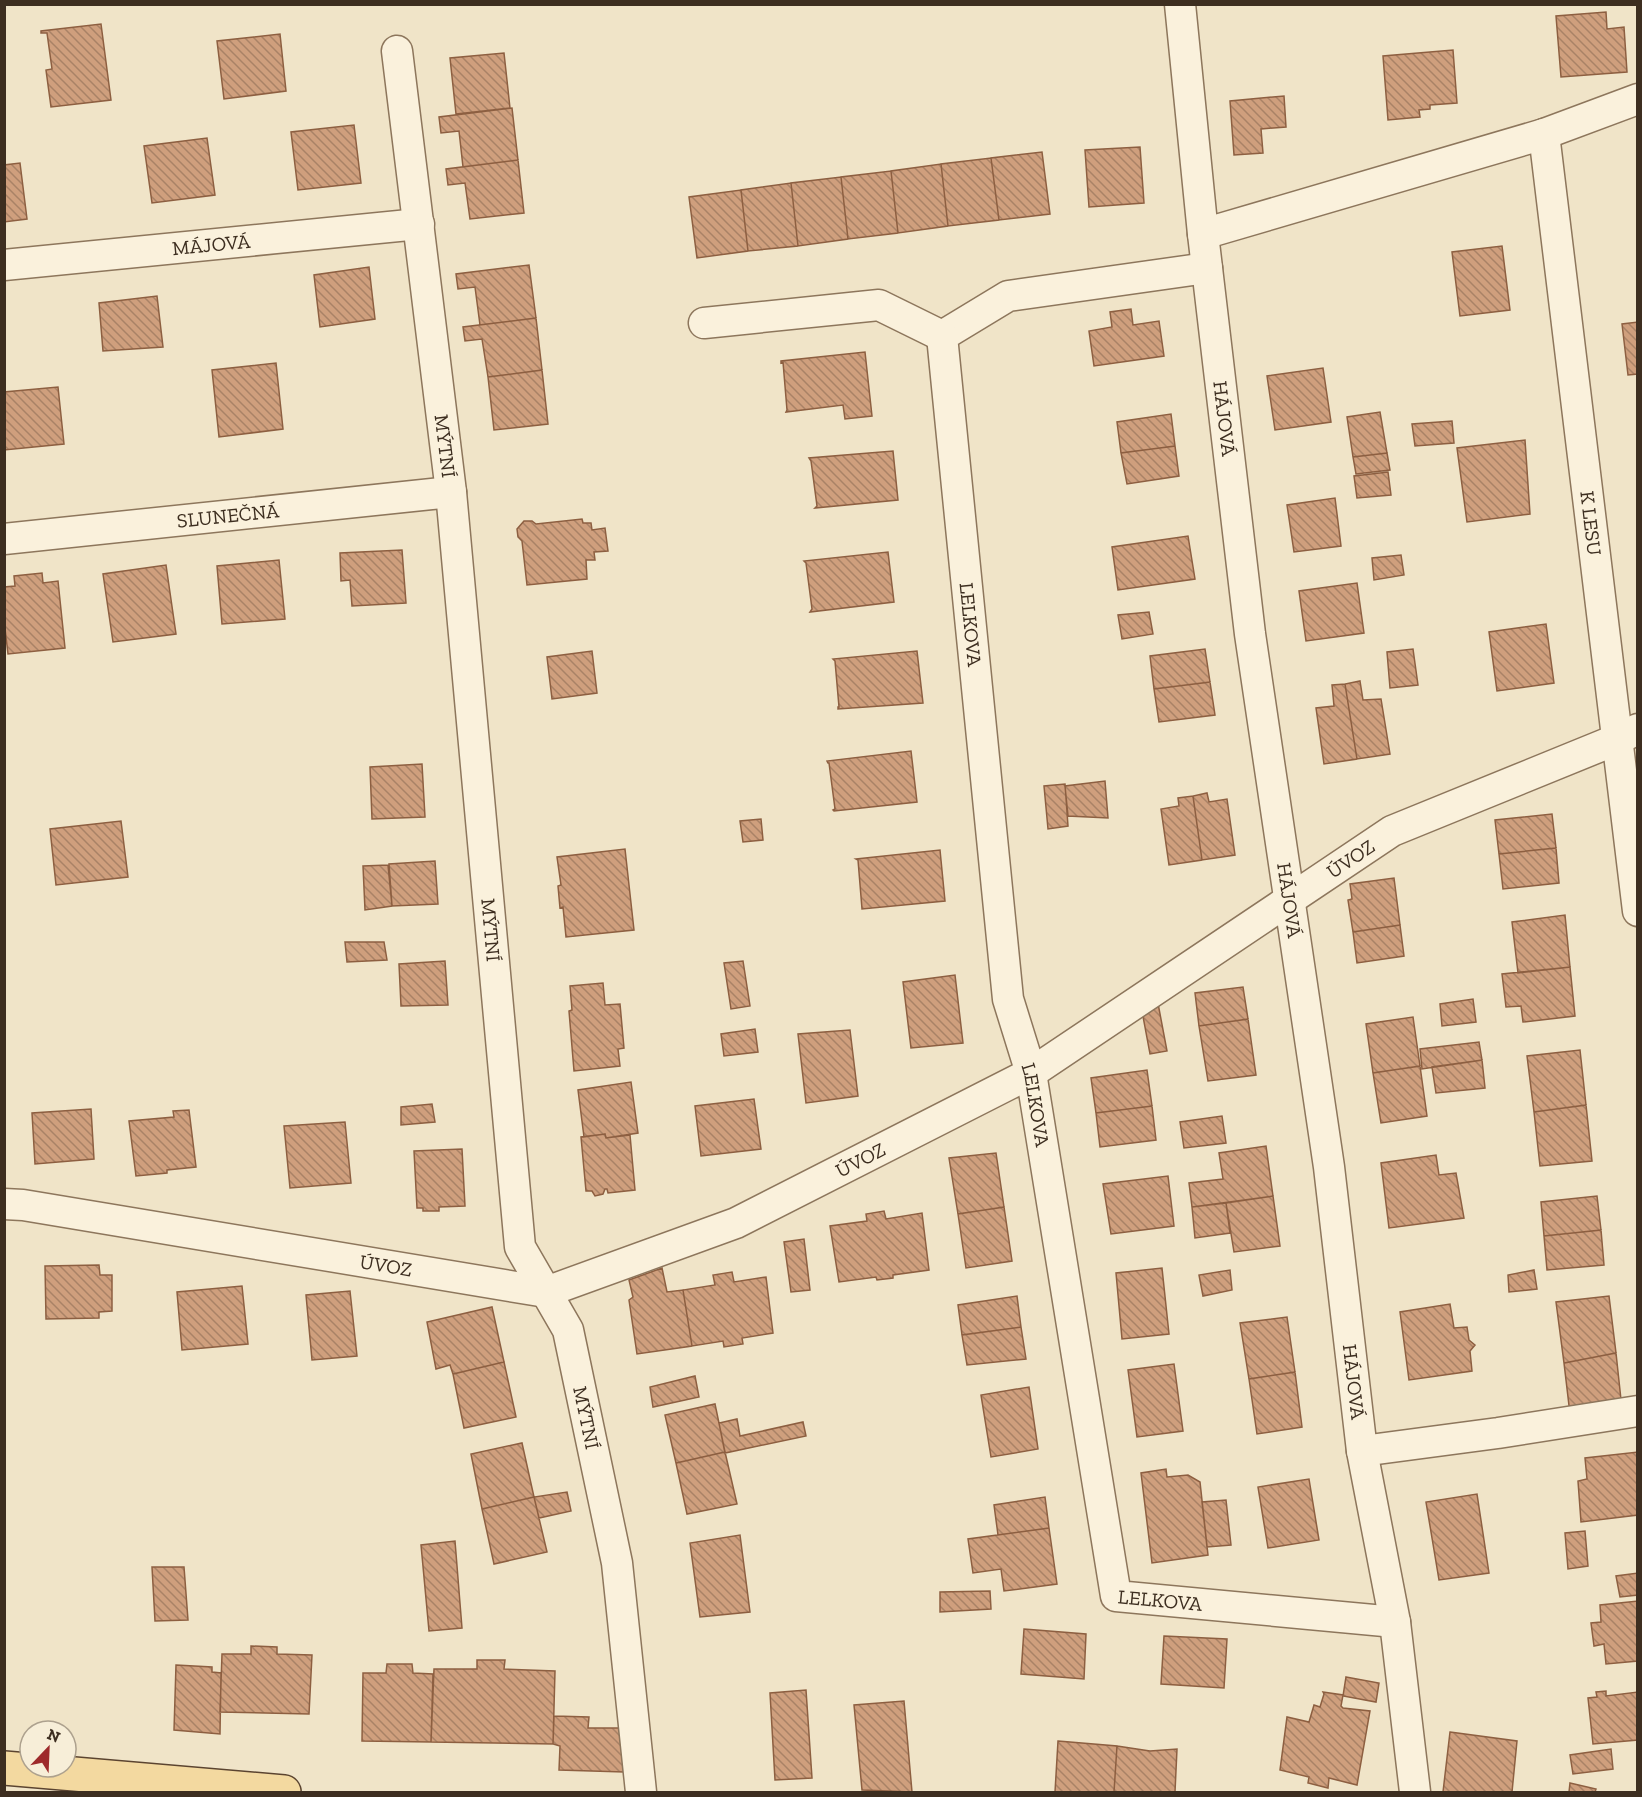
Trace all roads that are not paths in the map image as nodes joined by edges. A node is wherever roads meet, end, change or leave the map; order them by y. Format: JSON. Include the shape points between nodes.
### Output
{"nodes":[{"id":1,"x":1180,"y":4,"type":"edge"},
{"id":2,"x":398,"y":51,"type":"dead end"},
{"id":3,"x":1638,"y":99,"type":"edge"},
{"id":4,"x":1545,"y":134,"type":"junction"},
{"id":5,"x":419,"y":224,"type":"junction"},
{"id":6,"x":1203,"y":234,"type":"junction"},
{"id":7,"x":4,"y":265,"type":"edge"},
{"id":8,"x":1207,"y":268,"type":"junction"},
{"id":9,"x":704,"y":323,"type":"dead end"},
{"id":10,"x":942,"y":336,"type":"junction"},
{"id":11,"x":451,"y":492,"type":"junction"},
{"id":12,"x":4,"y":539,"type":"edge"},
{"id":13,"x":1628,"y":734,"type":"edge"},
{"id":14,"x":1289,"y":899,"type":"junction"},
{"id":15,"x":1638,"y":911,"type":"edge"},
{"id":16,"x":1031,"y":1073,"type":"junction"},
{"id":17,"x":4,"y":1203,"type":"edge"},
{"id":18,"x":546,"y":1292,"type":"junction"},
{"id":19,"x":1638,"y":1411,"type":"edge"},
{"id":20,"x":1362,"y":1451,"type":"junction"},
{"id":21,"x":1395,"y":1622,"type":"junction"},
{"id":22,"x":4,"y":1768,"type":"edge"},
{"id":23,"x":285,"y":1792,"type":"edge"},
{"id":24,"x":641,"y":1792,"type":"edge"},
{"id":25,"x":1415,"y":1792,"type":"edge"}],
"edges":[{"from":1,"to":6,"type":"street","name":"HÁJOVÁ"},
{"from":2,"to":5,"type":"street","name":"MÝTNÍ"},
{"from":3,"to":4,"type":"street"},
{"from":4,"to":6,"type":"street"},
{"from":4,"to":13,"type":"street","name":"K LESU"},
{"from":5,"to":7,"type":"street","name":"MÁJOVÁ"},
{"from":5,"to":11,"type":"street","name":"MÝTNÍ"},
{"from":6,"to":8,"type":"street","name":"HÁJOVÁ"},
{"from":8,"to":10,"type":"street","via":[[1008,296]]},
{"from":8,"to":14,"type":"street","name":"HÁJOVÁ","via":[[1251,634]]},
{"from":9,"to":10,"type":"street","via":[[879,305]]},
{"from":10,"to":16,"type":"street","name":"LELKOVA","via":[[1008,999]]},
{"from":11,"to":12,"type":"street","name":"SLUNEČNÁ"},
{"from":11,"to":18,"type":"street","name":"MÝTNÍ","via":[[520,1248]]},
{"from":13,"to":14,"type":"street","name":"ÚVOZ","via":[[1392,831]]},
{"from":13,"to":15,"type":"street","name":"K LESU"},
{"from":14,"to":16,"type":"street","name":"ÚVOZ"},
{"from":14,"to":20,"type":"street","name":"HÁJOVÁ","via":[[1329,1167]]},
{"from":16,"to":18,"type":"street","name":"ÚVOZ","via":[[736,1223]]},
{"from":16,"to":21,"type":"street","name":"LELKOVA","via":[[1116,1596]]},
{"from":17,"to":18,"type":"street","name":"ÚVOZ"},
{"from":18,"to":24,"type":"street","name":"MÝTNÍ","via":[[568,1330],[617,1563]]},
{"from":19,"to":20,"type":"street"},
{"from":20,"to":21,"type":"street","name":"HÁJOVÁ"},
{"from":21,"to":25,"type":"street","name":"HÁJOVÁ"},
{"from":22,"to":23,"type":"main road"}]}
